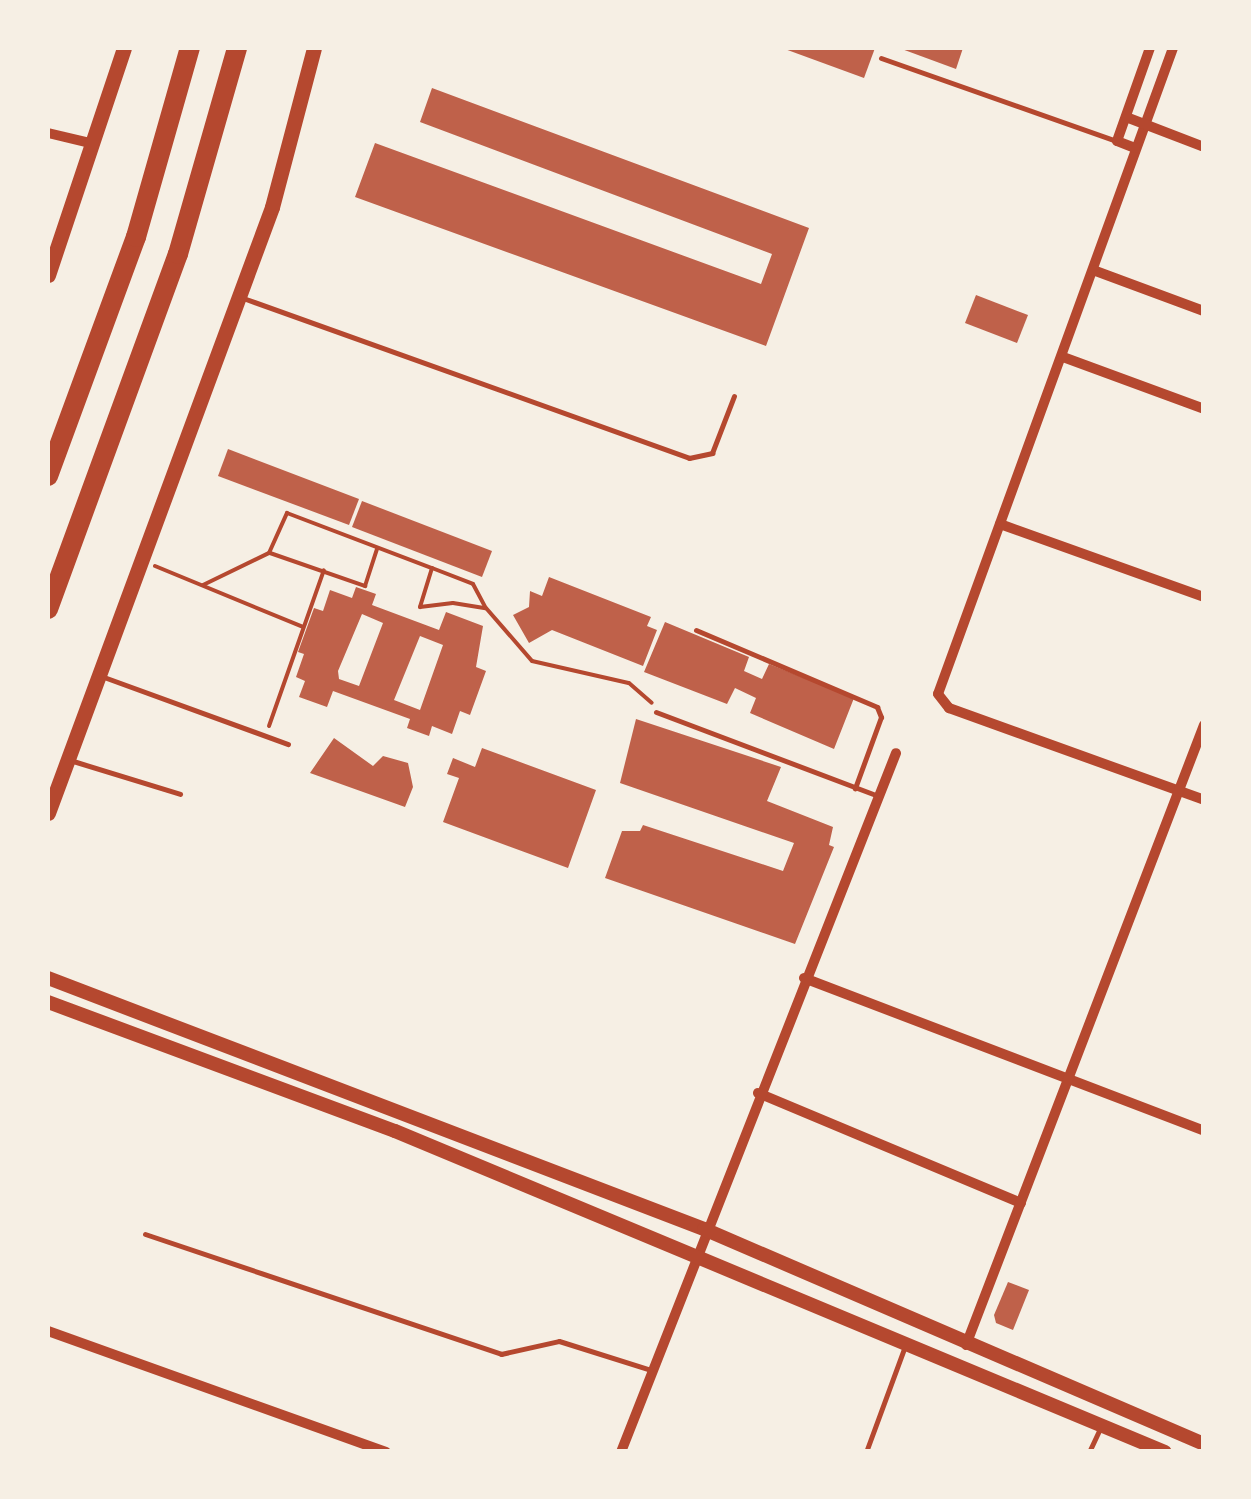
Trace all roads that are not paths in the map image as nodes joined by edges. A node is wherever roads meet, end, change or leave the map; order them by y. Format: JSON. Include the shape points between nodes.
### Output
{"nodes":[{"id":1,"x":124,"y":48,"type":"edge"},
{"id":2,"x":190,"y":48,"type":"edge"},
{"id":3,"x":237,"y":48,"type":"edge"},
{"id":4,"x":314,"y":48,"type":"edge"},
{"id":5,"x":1150,"y":48,"type":"edge"},
{"id":6,"x":1173,"y":48,"type":"edge"},
{"id":7,"x":881,"y":58,"type":"dead end"},
{"id":8,"x":1126,"y":117,"type":"junction"},
{"id":9,"x":1144,"y":124,"type":"junction"},
{"id":10,"x":48,"y":133,"type":"edge"},
{"id":11,"x":1117,"y":141,"type":"junction"},
{"id":12,"x":94,"y":144,"type":"junction"},
{"id":13,"x":1204,"y":146,"type":"edge"},
{"id":14,"x":1135,"y":148,"type":"junction"},
{"id":15,"x":1094,"y":270,"type":"junction"},
{"id":16,"x":48,"y":274,"type":"edge"},
{"id":17,"x":240,"y":296,"type":"junction"},
{"id":18,"x":1204,"y":311,"type":"edge"},
{"id":19,"x":1063,"y":357,"type":"junction"},
{"id":20,"x":734,"y":396,"type":"dead end"},
{"id":21,"x":1204,"y":408,"type":"edge"},
{"id":22,"x":48,"y":476,"type":"edge"},
{"id":23,"x":1000,"y":524,"type":"junction"},
{"id":24,"x":1204,"y":597,"type":"edge"},
{"id":25,"x":48,"y":609,"type":"edge"},
{"id":26,"x":696,"y":630,"type":"dead end"},
{"id":27,"x":98,"y":675,"type":"junction"},
{"id":28,"x":656,"y":712,"type":"road end"},
{"id":29,"x":1204,"y":726,"type":"edge"},
{"id":30,"x":288,"y":744,"type":"dead end"},
{"id":31,"x":896,"y":752,"type":"dead end"},
{"id":32,"x":68,"y":759,"type":"junction"},
{"id":33,"x":855,"y":788,"type":"junction"},
{"id":34,"x":1178,"y":791,"type":"junction"},
{"id":35,"x":180,"y":794,"type":"dead end"},
{"id":36,"x":878,"y":796,"type":"junction"},
{"id":37,"x":1204,"y":800,"type":"edge"},
{"id":38,"x":48,"y":813,"type":"edge"},
{"id":39,"x":48,"y":978,"type":"edge"},
{"id":40,"x":804,"y":978,"type":"junction"},
{"id":41,"x":48,"y":1002,"type":"edge"},
{"id":42,"x":1068,"y":1079,"type":"junction"},
{"id":43,"x":758,"y":1093,"type":"junction"},
{"id":44,"x":1204,"y":1131,"type":"edge"},
{"id":45,"x":1021,"y":1203,"type":"junction"},
{"id":46,"x":704,"y":1229,"type":"junction"},
{"id":47,"x":145,"y":1234,"type":"dead end"},
{"id":48,"x":695,"y":1252,"type":"junction"},
{"id":49,"x":48,"y":1331,"type":"edge"},
{"id":50,"x":906,"y":1343,"type":"junction"},
{"id":51,"x":966,"y":1345,"type":"junction"},
{"id":52,"x":651,"y":1370,"type":"junction"},
{"id":53,"x":1101,"y":1425,"type":"junction"},
{"id":54,"x":1204,"y":1444,"type":"edge"},
{"id":55,"x":386,"y":1452,"type":"edge"},
{"id":56,"x":620,"y":1452,"type":"edge"},
{"id":57,"x":866,"y":1452,"type":"edge"},
{"id":58,"x":1089,"y":1452,"type":"edge"},
{"id":59,"x":1166,"y":1452,"type":"edge"}],
"edges":[{"from":1,"to":12,"type":"main road"},
{"from":2,"to":22,"type":"highway","via":[[136,237]]},
{"from":3,"to":25,"type":"highway","via":[[178,254]]},
{"from":4,"to":17,"type":"main road","via":[[272,207]]},
{"from":5,"to":8,"type":"street"},
{"from":6,"to":9,"type":"street"},
{"from":7,"to":11,"type":"lane"},
{"from":8,"to":9,"type":"street"},
{"from":8,"to":11,"type":"street"},
{"from":9,"to":13,"type":"street"},
{"from":9,"to":14,"type":"street"},
{"from":10,"to":12,"type":"street"},
{"from":11,"to":14,"type":"street"},
{"from":12,"to":16,"type":"main road"},
{"from":14,"to":15,"type":"street"},
{"from":15,"to":18,"type":"street"},
{"from":15,"to":19,"type":"street"},
{"from":17,"to":20,"type":"lane","via":[[689,458],[712,452]]},
{"from":17,"to":27,"type":"main road"},
{"from":19,"to":21,"type":"street"},
{"from":19,"to":23,"type":"street"},
{"from":23,"to":24,"type":"street"},
{"from":23,"to":34,"type":"street","via":[[938,694],[948,708]]},
{"from":26,"to":33,"type":"lane","via":[[877,706],[880,716]]},
{"from":27,"to":30,"type":"lane"},
{"from":27,"to":32,"type":"main road"},
{"from":28,"to":33,"type":"lane"},
{"from":29,"to":34,"type":"street"},
{"from":31,"to":36,"type":"street"},
{"from":32,"to":35,"type":"lane"},
{"from":32,"to":38,"type":"main road"},
{"from":33,"to":36,"type":"lane"},
{"from":34,"to":37,"type":"street"},
{"from":34,"to":42,"type":"street"},
{"from":36,"to":40,"type":"street"},
{"from":39,"to":46,"type":"street"},
{"from":40,"to":42,"type":"street"},
{"from":40,"to":43,"type":"street"},
{"from":41,"to":48,"type":"street"},
{"from":42,"to":44,"type":"street"},
{"from":42,"to":45,"type":"street"},
{"from":43,"to":45,"type":"street"},
{"from":43,"to":46,"type":"street"},
{"from":45,"to":51,"type":"street"},
{"from":46,"to":48,"type":"street"},
{"from":46,"to":51,"type":"street"},
{"from":47,"to":52,"type":"lane","via":[[501,1354],[559,1341]]},
{"from":48,"to":50,"type":"street"},
{"from":48,"to":52,"type":"street"},
{"from":49,"to":55,"type":"street"},
{"from":50,"to":53,"type":"street"},
{"from":50,"to":57,"type":"lane"},
{"from":51,"to":54,"type":"street"},
{"from":52,"to":56,"type":"street"},
{"from":53,"to":58,"type":"lane"},
{"from":53,"to":59,"type":"street"}]}
